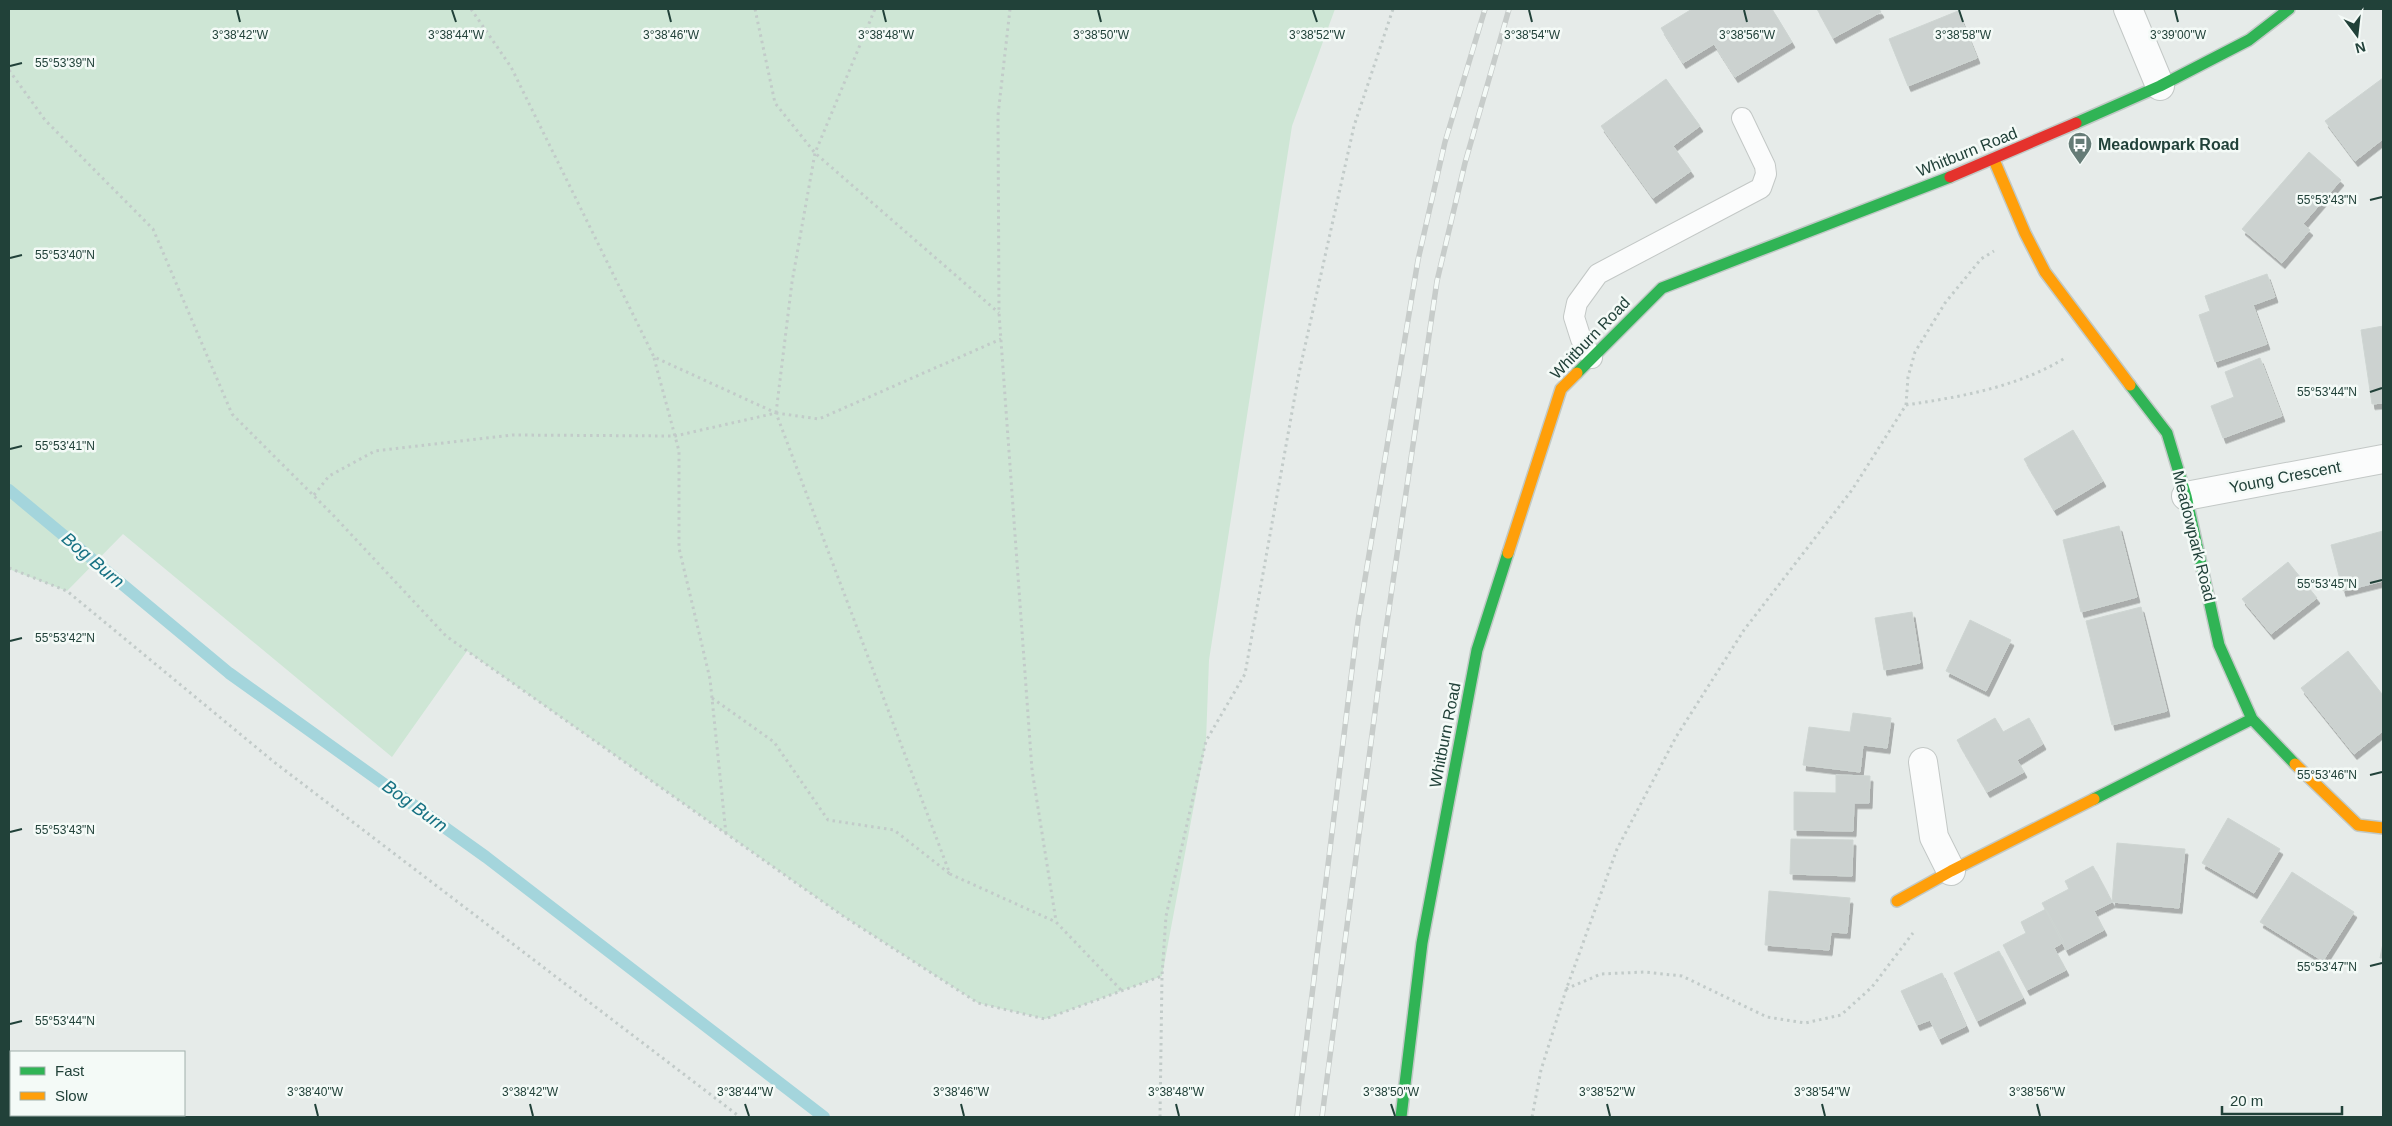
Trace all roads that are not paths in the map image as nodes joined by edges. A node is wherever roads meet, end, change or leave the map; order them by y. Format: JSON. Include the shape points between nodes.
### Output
{"nodes":[{"id":1,"x":2128,"y":9,"type":"edge"},
{"id":2,"x":2289,"y":9,"type":"edge"},
{"id":3,"x":2160,"y":86,"type":"junction"},
{"id":4,"x":1742,"y":118,"type":"dead end"},
{"id":5,"x":1994,"y":160,"type":"junction"},
{"id":6,"x":1592,"y":358,"type":"junction"},
{"id":7,"x":2383,"y":458,"type":"edge"},
{"id":8,"x":2186,"y":496,"type":"junction"},
{"id":9,"x":2252,"y":719,"type":"junction"},
{"id":10,"x":1922,"y":762,"type":"dead end"},
{"id":11,"x":2383,"y":828,"type":"edge"},
{"id":12,"x":1951,"y":871,"type":"junction"},
{"id":13,"x":1897,"y":901,"type":"road end"},
{"id":14,"x":1401,"y":1117,"type":"edge"}],
"edges":[{"from":1,"to":3,"type":"street"},
{"from":2,"to":3,"type":"main road","name":"Whitburn Road","via":[[2249,40]]},
{"from":3,"to":5,"type":"main road","name":"Whitburn Road"},
{"from":4,"to":6,"type":"lane","via":[[1765,166],[1761,188],[1598,274],[1580,297],[1574,317]]},
{"from":5,"to":6,"type":"main road","name":"Whitburn Road","via":[[1662,288]]},
{"from":5,"to":8,"type":"main road","name":"Meadowpark Road","via":[[2045,272],[2166,433]]},
{"from":6,"to":14,"type":"main road","name":"Whitburn Road","via":[[1561,390],[1477,650],[1422,942]]},
{"from":7,"to":8,"type":"street","name":"Young Crescent"},
{"from":8,"to":9,"type":"main road","name":"Meadowpark Road","via":[[2220,645]]},
{"from":9,"to":11,"type":"main road","name":"Meadowpark Road","via":[[2358,826]]},
{"from":9,"to":12,"type":"main road"},
{"from":10,"to":12,"type":"street","via":[[1934,837]]},
{"from":12,"to":13,"type":"main road"}]}
